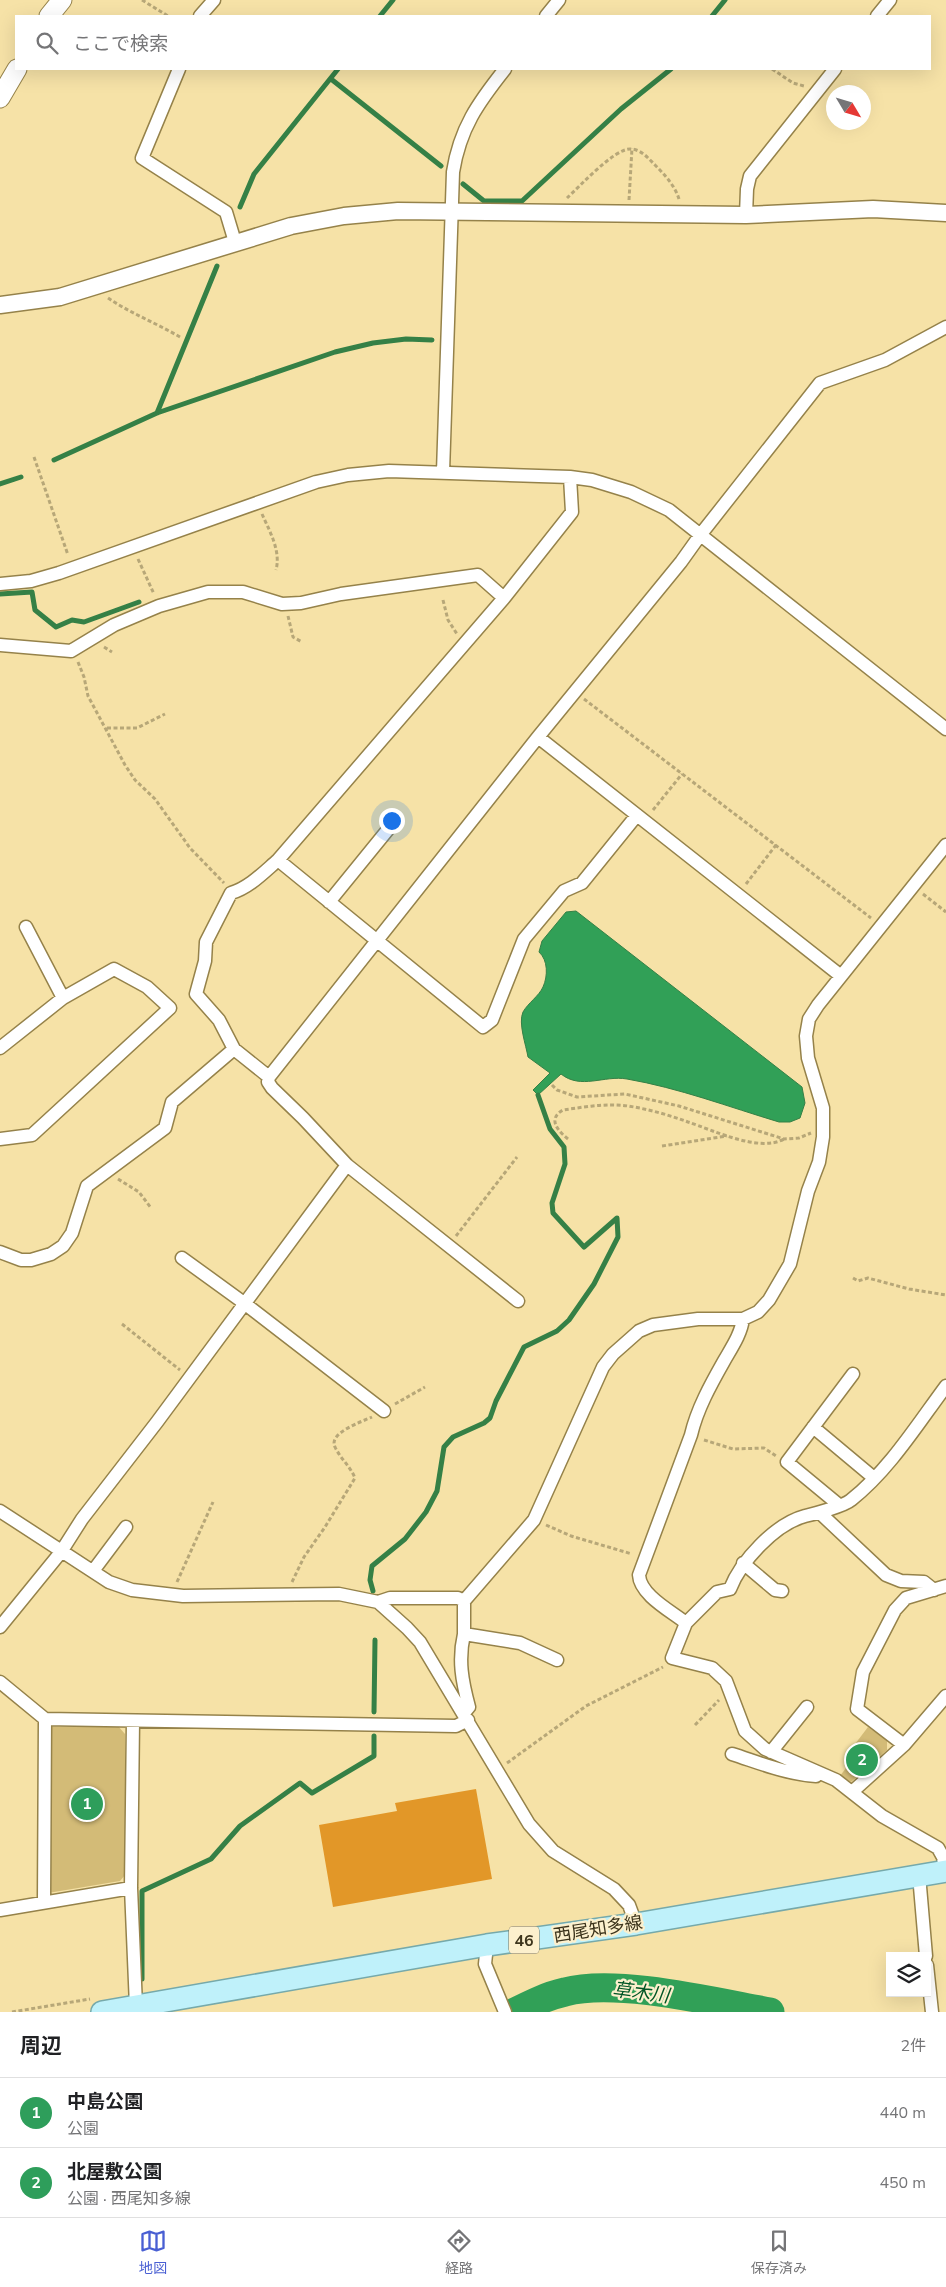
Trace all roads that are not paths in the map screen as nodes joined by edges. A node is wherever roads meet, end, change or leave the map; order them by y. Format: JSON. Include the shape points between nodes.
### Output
{"nodes":[{"id":1,"x":62,"y":0,"type":"edge"},
{"id":2,"x":214,"y":0,"type":"edge"},
{"id":3,"x":559,"y":0,"type":"edge"},
{"id":4,"x":890,"y":0,"type":"edge"},
{"id":5,"x":50,"y":15,"type":"edge"},
{"id":6,"x":201,"y":15,"type":"edge"},
{"id":7,"x":547,"y":15,"type":"edge"},
{"id":8,"x":878,"y":15,"type":"edge"},
{"id":9,"x":16,"y":70,"type":"edge"},
{"id":10,"x":179,"y":70,"type":"edge"},
{"id":11,"x":504,"y":70,"type":"edge"},
{"id":12,"x":834,"y":70,"type":"edge"},
{"id":13,"x":0,"y":98,"type":"edge"},
{"id":14,"x":451,"y":212,"type":"junction"},
{"id":15,"x":946,"y":213,"type":"edge"},
{"id":16,"x":746,"y":215,"type":"junction"},
{"id":17,"x":235,"y":242,"type":"junction"},
{"id":18,"x":0,"y":305,"type":"edge"},
{"id":19,"x":946,"y":327,"type":"edge"},
{"id":20,"x":443,"y":472,"type":"junction"},
{"id":21,"x":570,"y":477,"type":"junction"},
{"id":22,"x":700,"y":534,"type":"junction"},
{"id":23,"x":0,"y":584,"type":"edge"},
{"id":24,"x":504,"y":598,"type":"junction"},
{"id":25,"x":0,"y":645,"type":"edge"},
{"id":26,"x":946,"y":729,"type":"edge"},
{"id":27,"x":538,"y":738,"type":"junction"},
{"id":28,"x":640,"y":819,"type":"junction"},
{"id":29,"x":390,"y":828,"type":"dead end"},
{"id":30,"x":946,"y":845,"type":"edge"},
{"id":31,"x":278,"y":860,"type":"junction"},
{"id":32,"x":329,"y":902,"type":"junction"},
{"id":33,"x":26,"y":927,"type":"dead end"},
{"id":34,"x":376,"y":941,"type":"junction"},
{"id":35,"x":841,"y":976,"type":"junction"},
{"id":36,"x":63,"y":998,"type":"junction"},
{"id":37,"x":0,"y":1048,"type":"edge"},
{"id":38,"x":234,"y":1049,"type":"junction"},
{"id":39,"x":269,"y":1077,"type":"junction"},
{"id":40,"x":0,"y":1139,"type":"edge"},
{"id":41,"x":347,"y":1166,"type":"junction"},
{"id":42,"x":0,"y":1252,"type":"edge"},
{"id":43,"x":182,"y":1258,"type":"dead end"},
{"id":44,"x":518,"y":1301,"type":"dead end"},
{"id":45,"x":244,"y":1303,"type":"junction"},
{"id":46,"x":743,"y":1319,"type":"junction"},
{"id":47,"x":853,"y":1374,"type":"dead end"},
{"id":48,"x":946,"y":1386,"type":"edge"},
{"id":49,"x":384,"y":1411,"type":"road end"},
{"id":50,"x":813,"y":1427,"type":"junction"},
{"id":51,"x":874,"y":1478,"type":"junction"},
{"id":52,"x":839,"y":1505,"type":"junction"},
{"id":53,"x":0,"y":1511,"type":"edge"},
{"id":54,"x":820,"y":1513,"type":"junction"},
{"id":55,"x":126,"y":1527,"type":"dead end"},
{"id":56,"x":61,"y":1552,"type":"junction"},
{"id":57,"x":743,"y":1563,"type":"junction"},
{"id":58,"x":94,"y":1571,"type":"junction"},
{"id":59,"x":940,"y":1588,"type":"edge"},
{"id":60,"x":782,"y":1591,"type":"dead end"},
{"id":61,"x":464,"y":1601,"type":"junction"},
{"id":62,"x":378,"y":1602,"type":"junction"},
{"id":63,"x":686,"y":1622,"type":"junction"},
{"id":64,"x":0,"y":1627,"type":"edge"},
{"id":65,"x":464,"y":1634,"type":"junction"},
{"id":66,"x":557,"y":1660,"type":"dead end"},
{"id":67,"x":0,"y":1682,"type":"edge"},
{"id":68,"x":946,"y":1696,"type":"edge"},
{"id":69,"x":807,"y":1707,"type":"dead end"},
{"id":70,"x":466,"y":1717,"type":"junction"},
{"id":71,"x":46,"y":1719,"type":"junction"},
{"id":72,"x":133,"y":1721,"type":"junction"},
{"id":73,"x":904,"y":1745,"type":"junction"},
{"id":74,"x":772,"y":1752,"type":"junction"},
{"id":75,"x":732,"y":1754,"type":"dead end"},
{"id":76,"x":818,"y":1773,"type":"junction"},
{"id":77,"x":852,"y":1792,"type":"junction"},
{"id":78,"x":946,"y":1871,"type":"edge"},
{"id":79,"x":919,"y":1875,"type":"junction"},
{"id":80,"x":131,"y":1888,"type":"junction"},
{"id":81,"x":44,"y":1902,"type":"junction"},
{"id":82,"x":0,"y":1910,"type":"edge"},
{"id":83,"x":636,"y":1924,"type":"junction"},
{"id":84,"x":487,"y":1945,"type":"junction"},
{"id":85,"x":926,"y":1952,"type":"edge"},
{"id":86,"x":136,"y":2006,"type":"junction"},
{"id":87,"x":102,"y":2012,"type":"edge"},
{"id":88,"x":505,"y":2012,"type":"edge"}],
"edges":[{"from":1,"to":5,"type":"main road"},
{"from":2,"to":6,"type":"street"},
{"from":3,"to":7,"type":"street"},
{"from":4,"to":8,"type":"street"},
{"from":9,"to":13,"type":"main road"},
{"from":10,"to":17,"type":"street","via":[[142,158],[226,212]]},
{"from":11,"to":14,"type":"street","via":[[478,103],[461,135],[453,172]]},
{"from":12,"to":16,"type":"street","via":[[750,176]]},
{"from":14,"to":16,"type":"street"},
{"from":14,"to":17,"type":"street","via":[[398,211],[344,216],[291,226]]},
{"from":14,"to":20,"type":"street"},
{"from":15,"to":16,"type":"street","via":[[873,209]]},
{"from":17,"to":18,"type":"street","via":[[60,297]]},
{"from":19,"to":22,"type":"street","via":[[885,360],[820,383]]},
{"from":20,"to":21,"type":"street"},
{"from":20,"to":23,"type":"street","via":[[371,472],[316,482],[73,568],[31,581]]},
{"from":21,"to":22,"type":"street","via":[[631,492],[669,510]]},
{"from":21,"to":24,"type":"street","via":[[572,512]]},
{"from":22,"to":26,"type":"street"},
{"from":22,"to":27,"type":"street","via":[[681,562]]},
{"from":24,"to":25,"type":"street","via":[[478,575],[286,604],[244,592],[208,592],[187,596],[114,625],[71,651]]},
{"from":24,"to":31,"type":"street"},
{"from":27,"to":28,"type":"street"},
{"from":27,"to":34,"type":"street"},
{"from":28,"to":34,"type":"street","via":[[582,883],[564,891],[524,940],[492,1020],[483,1027]]},
{"from":28,"to":35,"type":"street"},
{"from":29,"to":32,"type":"street"},
{"from":30,"to":35,"type":"street"},
{"from":31,"to":32,"type":"street"},
{"from":31,"to":38,"type":"street","via":[[232,893],[206,942],[205,961],[196,994],[219,1020]]},
{"from":32,"to":34,"type":"street"},
{"from":33,"to":36,"type":"street"},
{"from":34,"to":39,"type":"street"},
{"from":35,"to":46,"type":"street","via":[[809,1020],[806,1036],[808,1058],[823,1108],[820,1162],[808,1191],[790,1264],[769,1300],[758,1312]]},
{"from":36,"to":37,"type":"street"},
{"from":36,"to":40,"type":"street","via":[[114,969],[147,987],[170,1008],[32,1135]]},
{"from":38,"to":39,"type":"street"},
{"from":38,"to":42,"type":"street","via":[[172,1102],[165,1128],[87,1186],[72,1233],[63,1246],[51,1254],[31,1260]]},
{"from":39,"to":41,"type":"street","via":[[272,1088]]},
{"from":41,"to":44,"type":"street"},
{"from":41,"to":45,"type":"street"},
{"from":43,"to":45,"type":"street"},
{"from":45,"to":49,"type":"street"},
{"from":45,"to":56,"type":"street","via":[[82,1519]]},
{"from":46,"to":61,"type":"street","via":[[698,1319],[653,1325],[627,1340],[603,1367],[535,1517]]},
{"from":46,"to":63,"type":"street","via":[[742,1330],[694,1421],[639,1575],[639,1582],[653,1598]]},
{"from":47,"to":50,"type":"street"},
{"from":48,"to":51,"type":"street"},
{"from":50,"to":51,"type":"street"},
{"from":50,"to":52,"type":"street","via":[[787,1462]]},
{"from":51,"to":52,"type":"street","via":[[850,1502]]},
{"from":52,"to":54,"type":"street"},
{"from":53,"to":56,"type":"street"},
{"from":54,"to":57,"type":"street","via":[[792,1521]]},
{"from":54,"to":59,"type":"street","via":[[886,1575]]},
{"from":55,"to":58,"type":"street"},
{"from":56,"to":58,"type":"street"},
{"from":56,"to":64,"type":"street"},
{"from":57,"to":60,"type":"street","via":[[775,1590]]},
{"from":57,"to":63,"type":"street","via":[[730,1589],[717,1592]]},
{"from":58,"to":62,"type":"street","via":[[109,1582],[132,1590],[174,1595],[339,1594]]},
{"from":59,"to":73,"type":"street","via":[[906,1598],[895,1610],[863,1672],[856,1709]]},
{"from":61,"to":62,"type":"street","via":[[458,1598],[390,1598]]},
{"from":61,"to":65,"type":"street"},
{"from":62,"to":70,"type":"street","via":[[420,1642]]},
{"from":63,"to":74,"type":"street","via":[[672,1658],[712,1668],[726,1681],[745,1731]]},
{"from":65,"to":66,"type":"street","via":[[520,1643]]},
{"from":65,"to":70,"type":"street","via":[[460,1663],[469,1707]]},
{"from":67,"to":71,"type":"street"},
{"from":68,"to":73,"type":"street"},
{"from":69,"to":74,"type":"street"},
{"from":70,"to":72,"type":"street","via":[[456,1726]]},
{"from":70,"to":83,"type":"street","via":[[529,1824],[553,1851],[614,1889],[629,1905]]},
{"from":71,"to":72,"type":"street"},
{"from":71,"to":81,"type":"street"},
{"from":72,"to":80,"type":"street"},
{"from":73,"to":77,"type":"street"},
{"from":74,"to":76,"type":"street"},
{"from":75,"to":76,"type":"street","via":[[796,1775],[817,1776]]},
{"from":76,"to":77,"type":"street","via":[[836,1780]]},
{"from":77,"to":78,"type":"street","via":[[882,1816],[938,1848]]},
{"from":78,"to":79,"type":"main road","name":"西尾知多線","number":"46"},
{"from":79,"to":83,"type":"main road","name":"西尾知多線","number":"46"},
{"from":79,"to":85,"type":"street"},
{"from":80,"to":81,"type":"street"},
{"from":80,"to":86,"type":"street"},
{"from":81,"to":82,"type":"street"},
{"from":83,"to":84,"type":"main road","name":"西尾知多線","number":"46"},
{"from":84,"to":86,"type":"main road","name":"西尾知多線","number":"46"},
{"from":84,"to":88,"type":"street","via":[[485,1964]]},
{"from":86,"to":87,"type":"main road","name":"西尾知多線","number":"46"}]}
